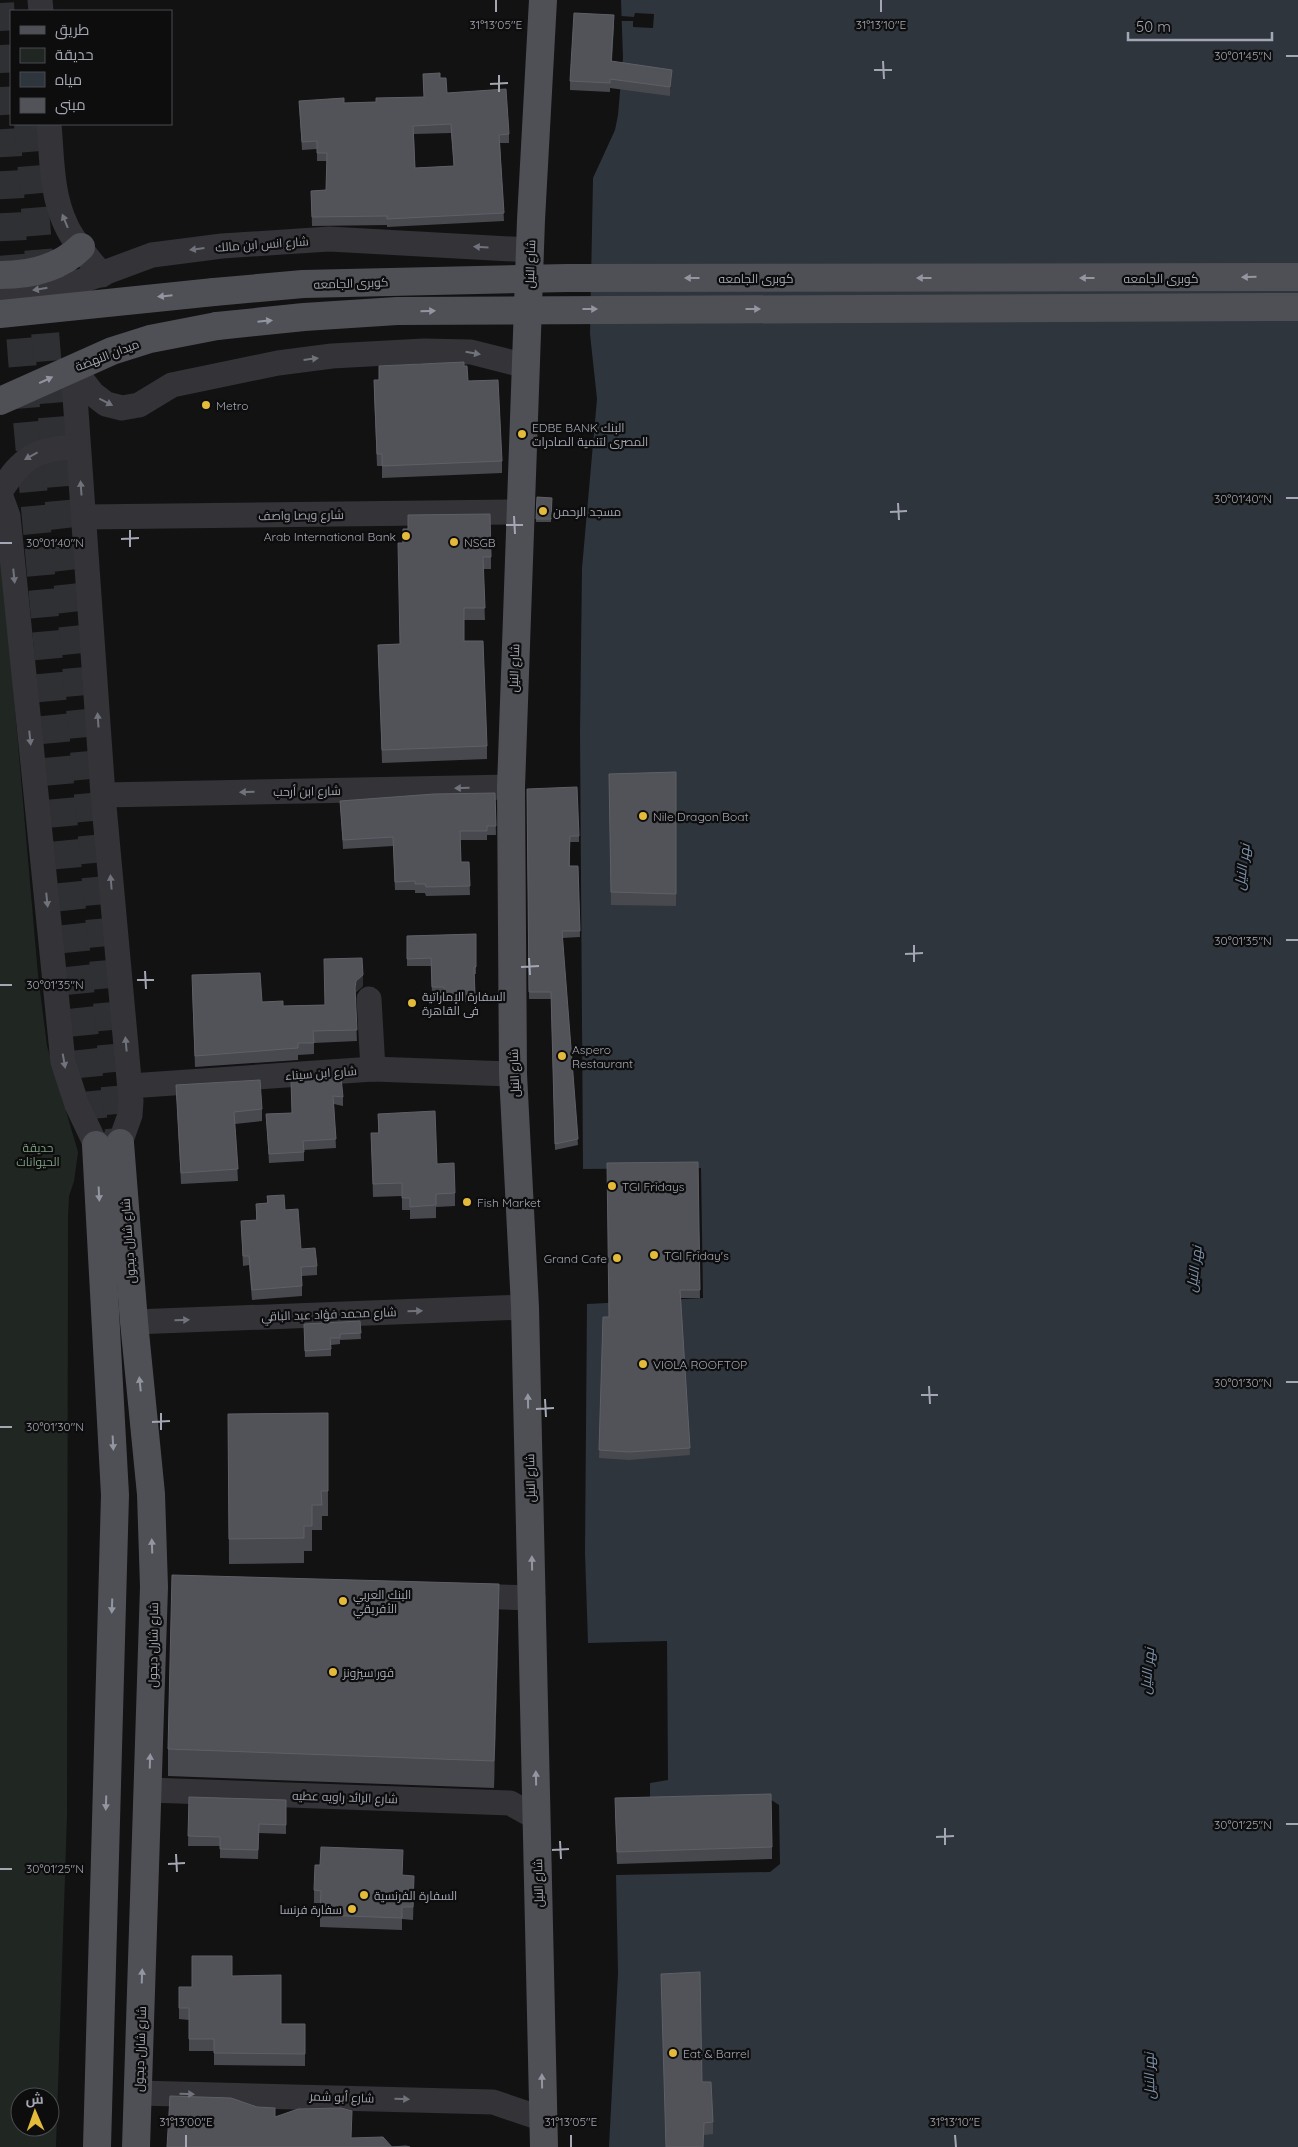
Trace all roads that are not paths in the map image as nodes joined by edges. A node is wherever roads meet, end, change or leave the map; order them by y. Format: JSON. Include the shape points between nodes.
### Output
{"nodes":[{"id":1,"x":543,"y":0,"type":"edge"},
{"id":2,"x":49,"y":125,"type":"edge"},
{"id":3,"x":81,"y":247,"type":"junction"},
{"id":4,"x":530,"y":250,"type":"junction"},
{"id":5,"x":0,"y":275,"type":"edge"},
{"id":6,"x":102,"y":275,"type":"junction"},
{"id":7,"x":1298,"y":276,"type":"edge"},
{"id":8,"x":0,"y":295,"type":"edge"},
{"id":9,"x":1298,"y":307,"type":"edge"},
{"id":10,"x":0,"y":314,"type":"edge"},
{"id":11,"x":526,"y":366,"type":"junction"},
{"id":12,"x":73,"y":368,"type":"junction"},
{"id":13,"x":1,"y":400,"type":"edge"},
{"id":14,"x":78,"y":447,"type":"junction"},
{"id":15,"x":0,"y":493,"type":"edge"},
{"id":16,"x":519,"y":512,"type":"junction"},
{"id":17,"x":83,"y":517,"type":"junction"},
{"id":18,"x":511,"y":787,"type":"junction"},
{"id":19,"x":104,"y":795,"type":"junction"},
{"id":20,"x":369,"y":999,"type":"dead end"},
{"id":21,"x":373,"y":1070,"type":"junction"},
{"id":22,"x":513,"y":1074,"type":"junction"},
{"id":23,"x":130,"y":1086,"type":"junction"},
{"id":24,"x":108,"y":1144,"type":"junction"},
{"id":25,"x":525,"y":1307,"type":"junction"},
{"id":26,"x":134,"y":1322,"type":"junction"},
{"id":27,"x":443,"y":1595,"type":"edge"},
{"id":28,"x":533,"y":1598,"type":"junction"},
{"id":29,"x":149,"y":1790,"type":"junction"},
{"id":30,"x":537,"y":1818,"type":"junction"},
{"id":31,"x":138,"y":2093,"type":"junction"},
{"id":32,"x":543,"y":2119,"type":"junction"},
{"id":33,"x":97,"y":2147,"type":"edge"},
{"id":34,"x":136,"y":2147,"type":"edge"},
{"id":35,"x":544,"y":2147,"type":"edge"}],
"edges":[{"from":1,"to":4,"type":"main road","name":"شارع النيل"},
{"from":3,"to":2,"type":"street","one_way":true,"via":[[66,226],[58,203]]},
{"from":3,"to":5,"type":"main road","via":[[52,266]]},
{"from":3,"to":6,"type":"street"},
{"from":4,"to":6,"type":"street","name":"شارع انس ابن مالك","one_way":true,"via":[[329,239],[275,242],[152,255]]},
{"from":4,"to":11,"type":"main road","name":"شارع النيل"},
{"from":6,"to":8,"type":"street","name":"شارع انس ابن مالك","one_way":true,"via":[[68,285]]},
{"from":7,"to":10,"type":"main road","name":"كوبرى الجامعه","one_way":true,"bridge":true,"via":[[558,278],[313,284]]},
{"from":12,"to":9,"type":"main road","name":"ميدان النهضة","one_way":true,"bridge":true,"via":[[150,339],[217,326],[397,311]]},
{"from":12,"to":11,"type":"street","one_way":true,"via":[[92,394],[106,404],[122,408],[139,405],[172,385],[269,364],[332,356],[470,352]]},
{"from":11,"to":16,"type":"main road","name":"شارع النيل"},
{"from":13,"to":12,"type":"main road","name":"ميدان النهضة","one_way":true},
{"from":12,"to":14,"type":"street"},
{"from":14,"to":15,"type":"street","one_way":true,"via":[[35,453],[24,460]]},
{"from":17,"to":14,"type":"street","one_way":true},
{"from":15,"to":24,"type":"street","one_way":true,"via":[[8,516],[63,1062],[77,1105]]},
{"from":16,"to":17,"type":"street","name":"شارع ويصا واصف"},
{"from":16,"to":18,"type":"main road","name":"شارع النيل"},
{"from":19,"to":17,"type":"street","one_way":true},
{"from":18,"to":19,"type":"street","name":"شارع ابن أرحب","one_way":true},
{"from":18,"to":22,"type":"main road","name":"شارع النيل"},
{"from":23,"to":19,"type":"street","one_way":true},
{"from":20,"to":21,"type":"street"},
{"from":21,"to":22,"type":"street","name":"شارع ابن سيناء"},
{"from":21,"to":23,"type":"street","name":"شارع ابن سيناء"},
{"from":22,"to":25,"type":"main road","name":"شارع النيل"},
{"from":23,"to":24,"type":"street","via":[[130,1115]]},
{"from":24,"to":26,"type":"main road","name":"شارع شارل ديجول"},
{"from":24,"to":33,"type":"main road","name":"شارع شارل ديجول","one_way":true,"via":[[116,1496]]},
{"from":26,"to":25,"type":"street","name":"شارع محمد فؤاد عبد الباقي","one_way":true},
{"from":28,"to":25,"type":"main road","name":"شارع النيل","one_way":true},
{"from":29,"to":26,"type":"main road","name":"شارع شارل ديجول","one_way":true,"via":[[164,1587]]},
{"from":27,"to":28,"type":"street"},
{"from":30,"to":28,"type":"main road","name":"شارع النيل","one_way":true},
{"from":29,"to":30,"type":"street","name":"شارع الرائد راويه عطيه","via":[[510,1803]]},
{"from":31,"to":29,"type":"main road","name":"شارع شارل ديجول","one_way":true},
{"from":32,"to":30,"type":"main road","name":"شارع النيل","one_way":true},
{"from":31,"to":32,"type":"street","name":"شارع أبو شمر","one_way":true,"via":[[493,2102]]},
{"from":31,"to":34,"type":"main road","name":"شارع شارل ديجول"},
{"from":32,"to":35,"type":"main road","name":"شارع النيل"}]}
